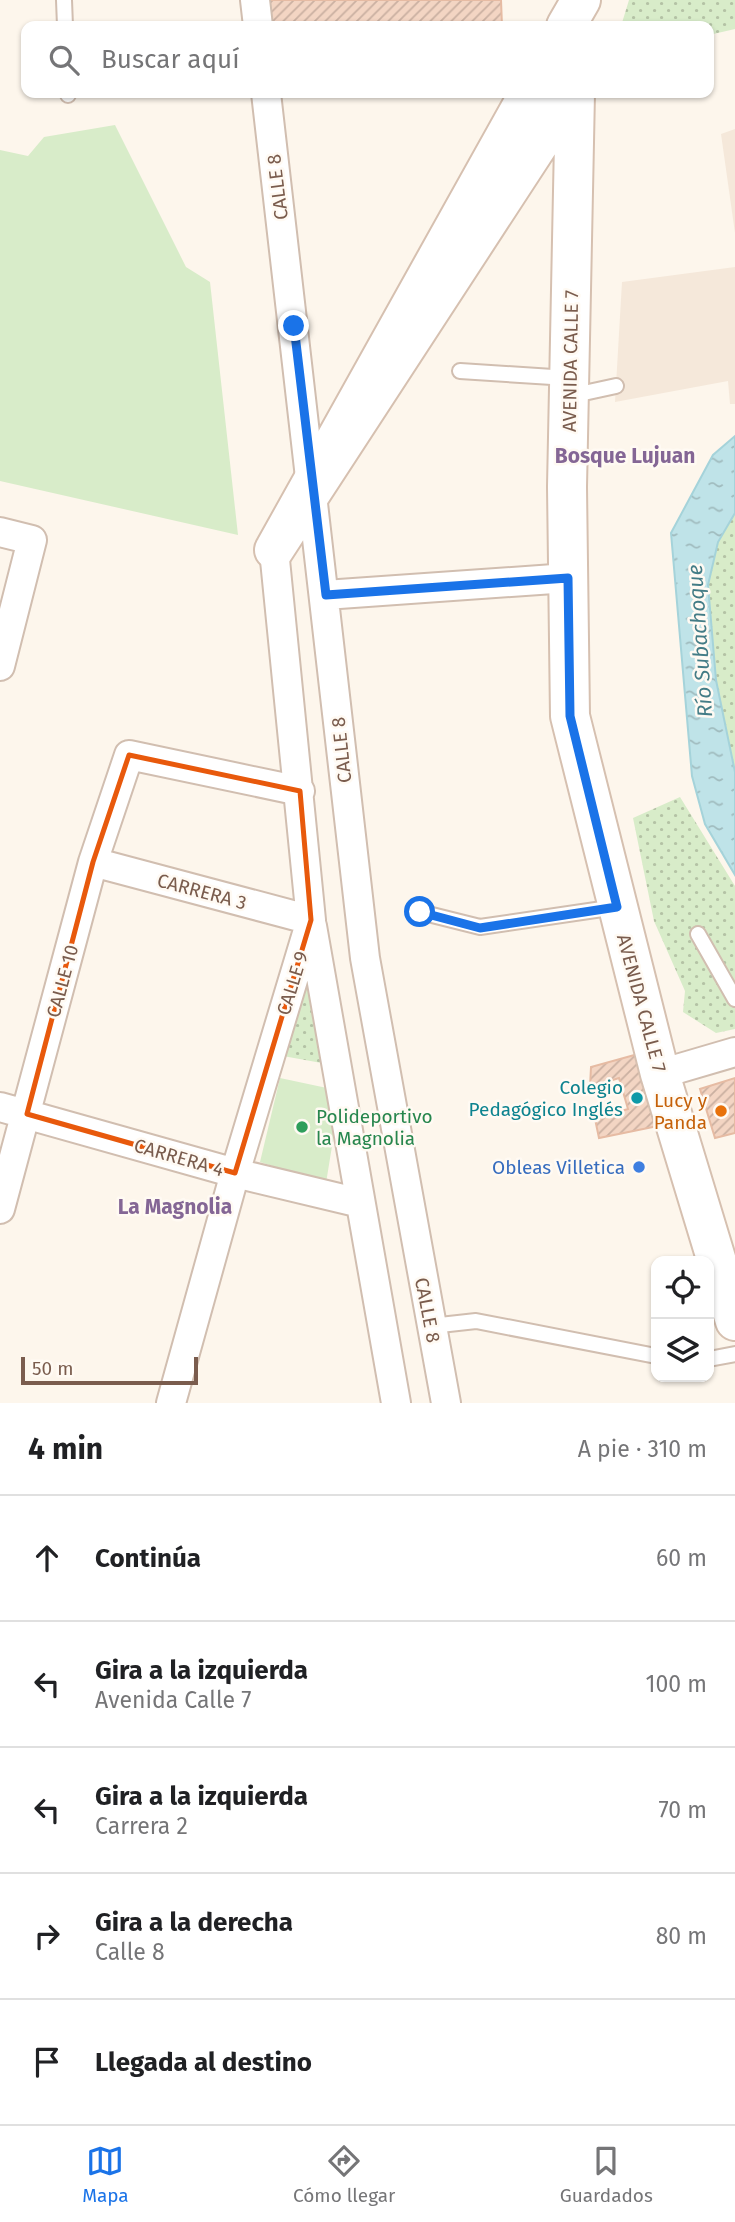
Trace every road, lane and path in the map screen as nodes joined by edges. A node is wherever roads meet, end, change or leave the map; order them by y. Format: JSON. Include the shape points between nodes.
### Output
{"nodes":[{"id":1,"x":64,"y":0,"type":"edge"},
{"id":2,"x":255,"y":0,"type":"edge"},
{"id":3,"x":572,"y":0,"type":"edge"},
{"id":4,"x":580,"y":0,"type":"edge"},
{"id":5,"x":65,"y":21,"type":"edge"},
{"id":6,"x":257,"y":21,"type":"edge"},
{"id":7,"x":569,"y":21,"type":"edge"},
{"id":8,"x":573,"y":21,"type":"edge"},
{"id":9,"x":267,"y":98,"type":"edge"},
{"id":10,"x":526,"y":98,"type":"edge"},
{"id":11,"x":570,"y":98,"type":"edge"},
{"id":12,"x":573,"y":98,"type":"edge"},
{"id":13,"x":460,"y":371,"type":"dead end"},
{"id":14,"x":616,"y":386,"type":"dead end"},
{"id":15,"x":569,"y":387,"type":"junction"},
{"id":16,"x":0,"y":532,"type":"edge"},
{"id":17,"x":274,"y":550,"type":"junction"},
{"id":18,"x":568,"y":578,"type":"junction"},
{"id":19,"x":326,"y":595,"type":"junction"},
{"id":20,"x":2,"y":653,"type":"edge"},
{"id":21,"x":300,"y":791,"type":"junction"},
{"id":22,"x":93,"y":862,"type":"junction"},
{"id":23,"x":617,"y":907,"type":"junction"},
{"id":24,"x":420,"y":912,"type":"dead end"},
{"id":25,"x":311,"y":920,"type":"junction"},
{"id":26,"x":698,"y":934,"type":"dead end"},
{"id":27,"x":735,"y":999,"type":"edge"},
{"id":28,"x":735,"y":1052,"type":"edge"},
{"id":29,"x":660,"y":1074,"type":"junction"},
{"id":30,"x":0,"y":1107,"type":"edge"},
{"id":31,"x":27,"y":1114,"type":"junction"},
{"id":32,"x":235,"y":1173,"type":"junction"},
{"id":33,"x":360,"y":1203,"type":"junction"},
{"id":34,"x":0,"y":1209,"type":"edge"},
{"id":35,"x":735,"y":1321,"type":"edge"},
{"id":36,"x":430,"y":1326,"type":"junction"},
{"id":37,"x":735,"y":1354,"type":"edge"},
{"id":38,"x":651,"y":1355,"type":"edge"},
{"id":39,"x":714,"y":1358,"type":"edge"},
{"id":40,"x":171,"y":1403,"type":"edge"},
{"id":41,"x":396,"y":1403,"type":"edge"},
{"id":42,"x":446,"y":1403,"type":"edge"}],
"edges":[{"from":1,"to":5,"type":"lane"},
{"from":2,"to":6,"type":"street"},
{"from":3,"to":8,"type":"main road"},
{"from":4,"to":7,"type":"main road"},
{"from":9,"to":19,"type":"street","name":"CALLE 8"},
{"from":10,"to":17,"type":"main road"},
{"from":11,"to":17,"type":"main road","name":"AVENIDA CALLE 7"},
{"from":12,"to":15,"type":"main road","name":"AVENIDA CALLE 7"},
{"from":13,"to":15,"type":"lane"},
{"from":14,"to":15,"type":"lane"},
{"from":15,"to":18,"type":"main road","name":"AVENIDA CALLE 7"},
{"from":16,"to":20,"type":"street","via":[[32,540]]},
{"from":17,"to":21,"type":"street","name":"CALLE 9"},
{"from":18,"to":19,"type":"street"},
{"from":18,"to":23,"type":"main road","name":"AVENIDA CALLE 7","via":[[570,716]]},
{"from":19,"to":36,"type":"street","name":"CALLE 8","via":[[365,958]]},
{"from":21,"to":22,"type":"street","name":"CALLE 10","via":[[130,755]]},
{"from":21,"to":25,"type":"street","name":"CALLE 9"},
{"from":22,"to":25,"type":"street","name":"CARRERA 3"},
{"from":22,"to":31,"type":"street","name":"CALLE 10"},
{"from":23,"to":24,"type":"lane","via":[[480,928]]},
{"from":23,"to":29,"type":"main road","name":"AVENIDA CALLE 7"},
{"from":25,"to":32,"type":"street","name":"CALLE 9"},
{"from":25,"to":33,"type":"street"},
{"from":26,"to":27,"type":"lane"},
{"from":28,"to":29,"type":"street"},
{"from":29,"to":35,"type":"main road","name":"AVENIDA CALLE 7"},
{"from":30,"to":31,"type":"street","name":"CARRERA 4"},
{"from":31,"to":32,"type":"street","name":"CARRERA 4"},
{"from":31,"to":34,"type":"street","name":"CALLE 10"},
{"from":32,"to":33,"type":"street","name":"CARRERA 4"},
{"from":32,"to":40,"type":"street","name":"CALLE 9"},
{"from":33,"to":41,"type":"street"},
{"from":36,"to":38,"type":"lane","via":[[476,1321]]},
{"from":36,"to":42,"type":"street","name":"CALLE 8"},
{"from":37,"to":39,"type":"lane"}]}
